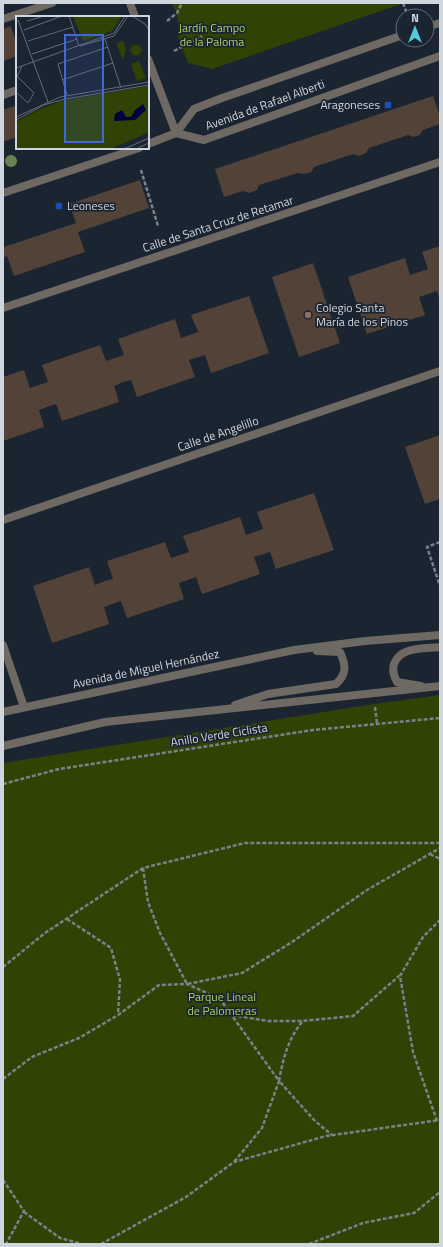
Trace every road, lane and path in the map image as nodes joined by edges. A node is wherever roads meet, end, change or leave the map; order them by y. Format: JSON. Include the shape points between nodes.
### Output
{"nodes":[{"id":1,"x":52,"y":3,"type":"edge"},
{"id":2,"x":130,"y":3,"type":"edge"},
{"id":3,"x":182,"y":3,"type":"edge"},
{"id":4,"x":135,"y":16,"type":"edge"},
{"id":5,"x":3,"y":19,"type":"edge"},
{"id":6,"x":167,"y":21,"type":"dead end"},
{"id":7,"x":202,"y":36,"type":"dead end"},
{"id":8,"x":395,"y":38,"type":"edge"},
{"id":9,"x":174,"y":51,"type":"dead end"},
{"id":10,"x":440,"y":56,"type":"edge"},
{"id":11,"x":149,"y":61,"type":"edge"},
{"id":12,"x":16,"y":90,"type":"edge"},
{"id":13,"x":3,"y":95,"type":"edge"},
{"id":14,"x":176,"y":132,"type":"junction"},
{"id":15,"x":149,"y":144,"type":"edge"},
{"id":16,"x":136,"y":149,"type":"edge"},
{"id":17,"x":440,"y":162,"type":"edge"},
{"id":18,"x":141,"y":170,"type":"dead end"},
{"id":19,"x":3,"y":193,"type":"edge"},
{"id":20,"x":158,"y":226,"type":"dead end"},
{"id":21,"x":3,"y":308,"type":"edge"},
{"id":22,"x":440,"y":371,"type":"edge"},
{"id":23,"x":3,"y":520,"type":"edge"},
{"id":24,"x":440,"y":542,"type":"edge"},
{"id":25,"x":440,"y":586,"type":"edge"},
{"id":26,"x":440,"y":635,"type":"edge"},
{"id":27,"x":3,"y":645,"type":"edge"},
{"id":28,"x":440,"y":647,"type":"edge"},
{"id":29,"x":294,"y":650,"type":"junction"},
{"id":30,"x":440,"y":686,"type":"edge"},
{"id":31,"x":430,"y":687,"type":"junction"},
{"id":32,"x":374,"y":704,"type":"dead end"},
{"id":33,"x":24,"y":707,"type":"junction"},
{"id":34,"x":221,"y":710,"type":"junction"},
{"id":35,"x":3,"y":712,"type":"edge"},
{"id":36,"x":440,"y":718,"type":"edge"},
{"id":37,"x":377,"y":724,"type":"junction"},
{"id":38,"x":3,"y":746,"type":"edge"},
{"id":39,"x":3,"y":784,"type":"edge"},
{"id":40,"x":440,"y":843,"type":"edge"},
{"id":41,"x":440,"y":848,"type":"edge"},
{"id":42,"x":430,"y":854,"type":"junction"},
{"id":43,"x":440,"y":859,"type":"edge"},
{"id":44,"x":143,"y":868,"type":"junction"},
{"id":45,"x":67,"y":918,"type":"junction"},
{"id":46,"x":440,"y":920,"type":"edge"},
{"id":47,"x":3,"y":967,"type":"edge"},
{"id":48,"x":400,"y":976,"type":"junction"},
{"id":49,"x":187,"y":984,"type":"junction"},
{"id":50,"x":118,"y":1015,"type":"junction"},
{"id":51,"x":232,"y":1015,"type":"junction"},
{"id":52,"x":302,"y":1022,"type":"junction"},
{"id":53,"x":3,"y":1079,"type":"edge"},
{"id":54,"x":279,"y":1080,"type":"junction"},
{"id":55,"x":439,"y":1120,"type":"edge"},
{"id":56,"x":332,"y":1135,"type":"junction"},
{"id":57,"x":234,"y":1162,"type":"junction"},
{"id":58,"x":3,"y":1180,"type":"edge"},
{"id":59,"x":440,"y":1192,"type":"edge"},
{"id":60,"x":24,"y":1211,"type":"junction"},
{"id":61,"x":6,"y":1244,"type":"edge"},
{"id":62,"x":82,"y":1244,"type":"edge"},
{"id":63,"x":101,"y":1244,"type":"edge"},
{"id":64,"x":309,"y":1244,"type":"edge"}],
"edges":[{"from":1,"to":5,"type":"street"},
{"from":2,"to":4,"type":"street"},
{"from":3,"to":6,"type":"path","via":[[177,13]]},
{"from":7,"to":9,"type":"path"},
{"from":8,"to":14,"type":"street","name":"Avenida de Rafael Alberti","via":[[194,109]]},
{"from":10,"to":14,"type":"street","name":"Avenida de Rafael Alberti","via":[[204,140]]},
{"from":11,"to":14,"type":"street"},
{"from":12,"to":13,"type":"street"},
{"from":14,"to":15,"type":"street"},
{"from":16,"to":19,"type":"street"},
{"from":17,"to":21,"type":"street","name":"Calle de Santa Cruz de Retamar"},
{"from":18,"to":20,"type":"path"},
{"from":22,"to":23,"type":"street","name":"Calle de Angelillo"},
{"from":24,"to":25,"type":"path","via":[[427,547]]},
{"from":26,"to":29,"type":"street","name":"Avenida de Miguel Hernández"},
{"from":27,"to":33,"type":"street"},
{"from":28,"to":31,"type":"street","name":"Avenida de Miguel Hernández","via":[[405,651],[398,656],[394,666],[394,676],[398,682]]},
{"from":29,"to":33,"type":"street","name":"Avenida de Miguel Hernández"},
{"from":29,"to":34,"type":"street","name":"Avenida de Miguel Hernández","via":[[340,652],[345,663],[342,678],[336,684],[268,694]]},
{"from":30,"to":31,"type":"street","name":"Avenida de Miguel Hernández"},
{"from":31,"to":34,"type":"street","name":"Avenida de Miguel Hernández"},
{"from":32,"to":37,"type":"path"},
{"from":33,"to":35,"type":"street","name":"Avenida de Miguel Hernández"},
{"from":34,"to":38,"type":"street","name":"Avenida de Miguel Hernández","via":[[105,722]]},
{"from":36,"to":37,"type":"path","name":"Anillo Verde Ciclista"},
{"from":37,"to":39,"type":"path","name":"Anillo Verde Ciclista","via":[[313,730],[59,769]]},
{"from":40,"to":44,"type":"path","via":[[245,843]]},
{"from":41,"to":42,"type":"path"},
{"from":42,"to":43,"type":"path"},
{"from":42,"to":49,"type":"path","via":[[367,890],[242,973]]},
{"from":44,"to":45,"type":"path"},
{"from":44,"to":49,"type":"path","via":[[148,902],[160,933]]},
{"from":45,"to":47,"type":"path"},
{"from":45,"to":50,"type":"path","via":[[111,948],[120,980]]},
{"from":46,"to":48,"type":"path","via":[[423,937]]},
{"from":48,"to":52,"type":"path","via":[[353,1016]]},
{"from":48,"to":55,"type":"path","via":[[413,1052]]},
{"from":49,"to":50,"type":"path","via":[[159,984]]},
{"from":49,"to":51,"type":"path","via":[[220,999]]},
{"from":50,"to":53,"type":"path","via":[[79,1038],[32,1057]]},
{"from":51,"to":52,"type":"path","via":[[268,1021]]},
{"from":51,"to":54,"type":"path"},
{"from":52,"to":54,"type":"path","via":[[285,1051]]},
{"from":54,"to":56,"type":"path","via":[[314,1121]]},
{"from":54,"to":57,"type":"path","via":[[262,1128]]},
{"from":55,"to":56,"type":"path"},
{"from":56,"to":57,"type":"path"},
{"from":57,"to":63,"type":"path","via":[[186,1197]]},
{"from":58,"to":60,"type":"path"},
{"from":59,"to":64,"type":"path","via":[[414,1213],[363,1223]]},
{"from":60,"to":61,"type":"path"},
{"from":60,"to":62,"type":"path","via":[[60,1238]]}]}
